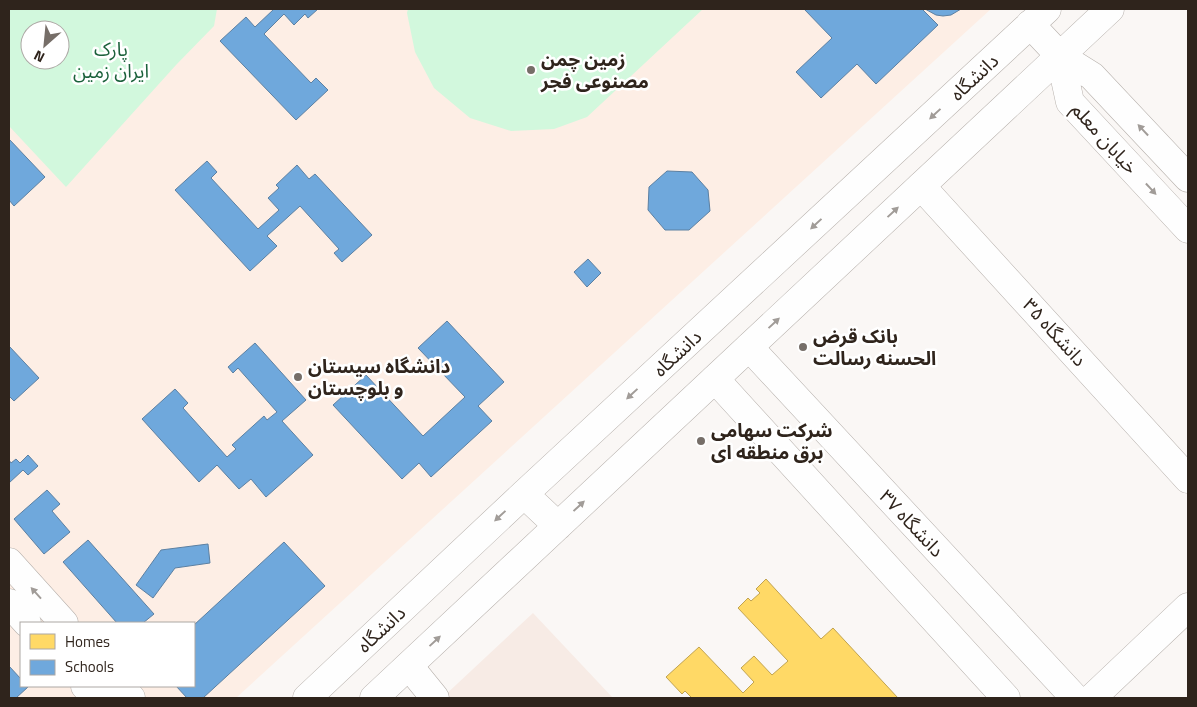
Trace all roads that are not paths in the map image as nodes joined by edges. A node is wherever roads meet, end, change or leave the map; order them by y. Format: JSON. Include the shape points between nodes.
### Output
{"nodes":[{"id":1,"x":1110,"y":9,"type":"edge"},
{"id":2,"x":1039,"y":17,"type":"edge"},
{"id":3,"x":1060,"y":56,"type":"junction"},
{"id":4,"x":1188,"y":178,"type":"edge"},
{"id":5,"x":921,"y":186,"type":"junction"},
{"id":6,"x":1188,"y":229,"type":"edge"},
{"id":7,"x":749,"y":347,"type":"junction"},
{"id":8,"x":715,"y":379,"type":"junction"},
{"id":9,"x":1188,"y":479,"type":"edge"},
{"id":10,"x":524,"y":494,"type":"junction"},
{"id":11,"x":558,"y":526,"type":"junction"},
{"id":12,"x":9,"y":562,"type":"edge"},
{"id":13,"x":9,"y":603,"type":"edge"},
{"id":14,"x":1188,"y":607,"type":"edge"},
{"id":15,"x":26,"y":622,"type":"edge"},
{"id":16,"x":63,"y":622,"type":"edge"},
{"id":17,"x":406,"y":668,"type":"junction"},
{"id":18,"x":121,"y":687,"type":"edge"},
{"id":19,"x":131,"y":698,"type":"edge"},
{"id":20,"x":307,"y":698,"type":"edge"},
{"id":21,"x":374,"y":698,"type":"edge"},
{"id":22,"x":434,"y":698,"type":"edge"},
{"id":23,"x":1006,"y":698,"type":"edge"},
{"id":24,"x":1075,"y":698,"type":"edge"},
{"id":25,"x":1092,"y":698,"type":"edge"}],
"edges":[{"from":1,"to":3,"type":"main road"},
{"from":2,"to":3,"type":"main road"},
{"from":2,"to":10,"type":"main road","name":"دانشگاه","one_way":true},
{"from":4,"to":3,"type":"main road","name":"خیابان معلم","one_way":true,"via":[[1092,76]]},
{"from":3,"to":5,"type":"main road"},
{"from":3,"to":6,"type":"main road","name":"خیابان معلم","one_way":true,"via":[[1070,102]]},
{"from":7,"to":5,"type":"main road","one_way":true},
{"from":5,"to":9,"type":"main road","name":"دانشگاه ۳۵"},
{"from":7,"to":8,"type":"main road"},
{"from":7,"to":24,"type":"main road","name":"دانشگاه ۳۷"},
{"from":11,"to":8,"type":"main road","one_way":true},
{"from":8,"to":23,"type":"main road"},
{"from":10,"to":11,"type":"main road"},
{"from":10,"to":20,"type":"main road","name":"دانشگاه","one_way":true},
{"from":17,"to":11,"type":"main road","one_way":true},
{"from":16,"to":12,"type":"main road","one_way":true},
{"from":13,"to":15,"type":"main road"},
{"from":14,"to":25,"type":"main road"},
{"from":17,"to":21,"type":"main road"},
{"from":17,"to":22,"type":"main road"},
{"from":18,"to":19,"type":"main road"}]}
